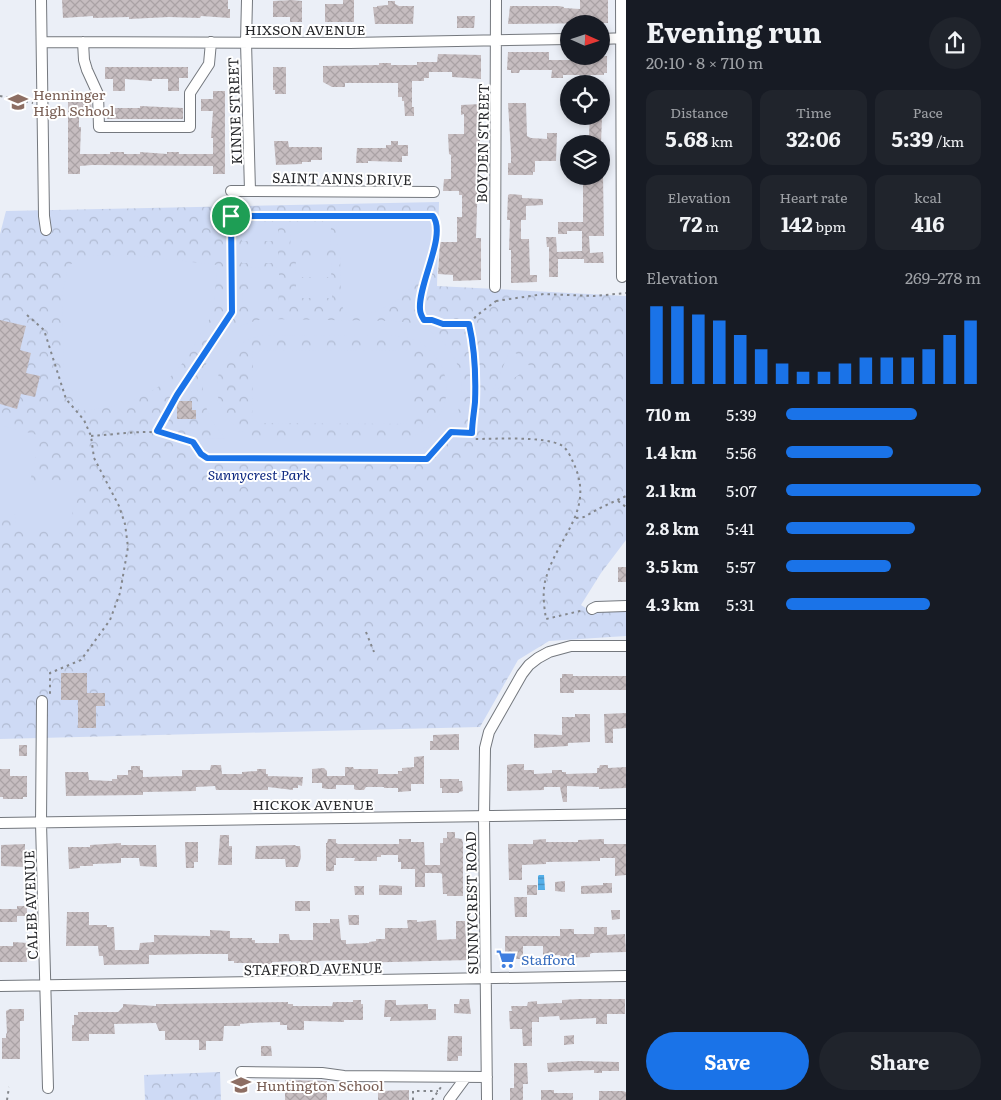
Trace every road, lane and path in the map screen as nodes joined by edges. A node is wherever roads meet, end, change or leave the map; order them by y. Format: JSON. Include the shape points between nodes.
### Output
{"nodes":[{"id":1,"x":41,"y":0,"type":"edge"},
{"id":2,"x":247,"y":0,"type":"edge"},
{"id":3,"x":496,"y":0,"type":"edge"},
{"id":4,"x":621,"y":0,"type":"edge"},
{"id":5,"x":624,"y":38,"type":"edge"},
{"id":6,"x":560,"y":39,"type":"edge"},
{"id":7,"x":610,"y":39,"type":"edge"},
{"id":8,"x":496,"y":40,"type":"junction"},
{"id":9,"x":42,"y":42,"type":"junction"},
{"id":10,"x":83,"y":42,"type":"junction"},
{"id":11,"x":210,"y":42,"type":"junction"},
{"id":12,"x":246,"y":42,"type":"junction"},
{"id":13,"x":0,"y":96,"type":"edge"},
{"id":14,"x":43,"y":105,"type":"junction"},
{"id":15,"x":250,"y":190,"type":"junction"},
{"id":16,"x":231,"y":191,"type":"joint"},
{"id":17,"x":434,"y":192,"type":"dead end"},
{"id":18,"x":231,"y":216,"type":"junction"},
{"id":19,"x":224,"y":226,"type":"dead end"},
{"id":20,"x":231,"y":226,"type":"junction"},
{"id":21,"x":46,"y":230,"type":"dead end"},
{"id":22,"x":622,"y":277,"type":"dead end"},
{"id":23,"x":495,"y":287,"type":"joint"},
{"id":24,"x":626,"y":293,"type":"edge"},
{"id":25,"x":496,"y":301,"type":"junction"},
{"id":26,"x":27,"y":315,"type":"dead end"},
{"id":27,"x":469,"y":324,"type":"junction"},
{"id":28,"x":157,"y":431,"type":"junction"},
{"id":29,"x":472,"y":433,"type":"junction"},
{"id":30,"x":91,"y":436,"type":"junction"},
{"id":31,"x":626,"y":496,"type":"edge"},
{"id":32,"x":618,"y":501,"type":"junction"},
{"id":33,"x":626,"y":507,"type":"edge"},
{"id":34,"x":576,"y":518,"type":"junction"},
{"id":35,"x":626,"y":606,"type":"edge"},
{"id":36,"x":592,"y":609,"type":"joint"},
{"id":37,"x":366,"y":632,"type":"dead end"},
{"id":38,"x":626,"y":646,"type":"edge"},
{"id":39,"x":374,"y":652,"type":"dead end"},
{"id":40,"x":46,"y":699,"type":"joint"},
{"id":41,"x":626,"y":814,"type":"edge"},
{"id":42,"x":484,"y":816,"type":"junction"},
{"id":43,"x":0,"y":823,"type":"edge"},
{"id":44,"x":41,"y":823,"type":"junction"},
{"id":45,"x":626,"y":976,"type":"edge"},
{"id":46,"x":486,"y":979,"type":"junction"},
{"id":47,"x":46,"y":985,"type":"junction"},
{"id":48,"x":0,"y":986,"type":"edge"},
{"id":49,"x":241,"y":1072,"type":"dead end"},
{"id":50,"x":466,"y":1077,"type":"junction"},
{"id":51,"x":487,"y":1077,"type":"junction"},
{"id":52,"x":443,"y":1085,"type":"dead end"},
{"id":53,"x":9,"y":1087,"type":"dead end"},
{"id":54,"x":48,"y":1088,"type":"dead end"},
{"id":55,"x":438,"y":1091,"type":"junction"},
{"id":56,"x":7,"y":1100,"type":"edge"},
{"id":57,"x":413,"y":1100,"type":"edge"},
{"id":58,"x":432,"y":1100,"type":"edge"},
{"id":59,"x":449,"y":1100,"type":"edge"},
{"id":60,"x":487,"y":1100,"type":"edge"}],
"edges":[{"from":1,"to":9,"type":"street"},
{"from":2,"to":12,"type":"street","name":"KINNE STREET"},
{"from":3,"to":8,"type":"street","name":"BOYDEN STREET"},
{"from":4,"to":5,"type":"street"},
{"from":5,"to":7,"type":"street"},
{"from":5,"to":22,"type":"street"},
{"from":6,"to":8,"type":"street","name":"HIXSON AVENUE"},
{"from":8,"to":12,"type":"street","name":"HIXSON AVENUE","via":[[350,44]]},
{"from":8,"to":23,"type":"street","name":"BOYDEN STREET"},
{"from":9,"to":10,"type":"street","name":"HIXSON AVENUE"},
{"from":9,"to":14,"type":"street"},
{"from":10,"to":11,"type":"street","name":"HIXSON AVENUE"},
{"from":10,"to":11,"type":"street","via":[[87,70],[98,94],[99,127],[190,127],[190,93],[209,64]]},
{"from":11,"to":12,"type":"street","name":"HIXSON AVENUE"},
{"from":12,"to":15,"type":"street","name":"KINNE STREET"},
{"from":13,"to":14,"type":"path"},
{"from":14,"to":21,"type":"street"},
{"from":15,"to":16,"type":"street","name":"SAINT ANNS DRIVE"},
{"from":15,"to":17,"type":"street","name":"SAINT ANNS DRIVE"},
{"from":16,"to":18,"type":"path"},
{"from":18,"to":20,"type":"path"},
{"from":18,"to":27,"type":"path","via":[[433,216],[436,241],[420,310],[424,320]]},
{"from":19,"to":20,"type":"path"},
{"from":20,"to":28,"type":"path","via":[[232,312]]},
{"from":23,"to":25,"type":"path"},
{"from":24,"to":25,"type":"path","via":[[594,296],[544,294]]},
{"from":25,"to":27,"type":"path"},
{"from":26,"to":30,"type":"path","via":[[44,330],[66,399],[84,420]]},
{"from":27,"to":29,"type":"path","via":[[475,373]]},
{"from":28,"to":29,"type":"path","via":[[193,442],[207,458],[427,459],[451,432]]},
{"from":28,"to":30,"type":"path"},
{"from":29,"to":34,"type":"path","via":[[474,439],[533,440],[562,446],[574,463],[580,485]]},
{"from":30,"to":40,"type":"path","via":[[94,458],[119,506],[128,547],[120,593],[110,620],[81,660],[50,673]]},
{"from":31,"to":32,"type":"path"},
{"from":32,"to":33,"type":"path"},
{"from":32,"to":34,"type":"path","via":[[598,508],[584,518]]},
{"from":34,"to":36,"type":"path","via":[[559,545],[545,580],[546,619]]},
{"from":35,"to":36,"type":"street"},
{"from":37,"to":39,"type":"path"},
{"from":38,"to":42,"type":"street","name":"SUNNYCREST ROAD","via":[[571,646],[543,655],[529,665],[489,732],[485,748]]},
{"from":40,"to":44,"type":"street","name":"CALEB AVENUE","via":[[41,738]]},
{"from":41,"to":42,"type":"street","name":"HICKOK AVENUE"},
{"from":42,"to":44,"type":"street","name":"HICKOK AVENUE"},
{"from":42,"to":46,"type":"street","name":"SUNNYCREST ROAD"},
{"from":43,"to":44,"type":"street","name":"HICKOK AVENUE"},
{"from":44,"to":47,"type":"street","name":"CALEB AVENUE"},
{"from":45,"to":46,"type":"street","name":"STAFFORD AVENUE"},
{"from":46,"to":47,"type":"street","name":"STAFFORD AVENUE"},
{"from":46,"to":51,"type":"street","name":"SUNNYCREST ROAD"},
{"from":47,"to":48,"type":"street","name":"STAFFORD AVENUE"},
{"from":47,"to":54,"type":"street","name":"CALEB AVENUE"},
{"from":49,"to":50,"type":"street"},
{"from":50,"to":51,"type":"street"},
{"from":50,"to":59,"type":"street"},
{"from":51,"to":60,"type":"street","name":"SUNNYCREST ROAD"},
{"from":52,"to":55,"type":"path"},
{"from":53,"to":56,"type":"path"},
{"from":55,"to":57,"type":"path","via":[[413,1091]]},
{"from":55,"to":58,"type":"path"}]}
